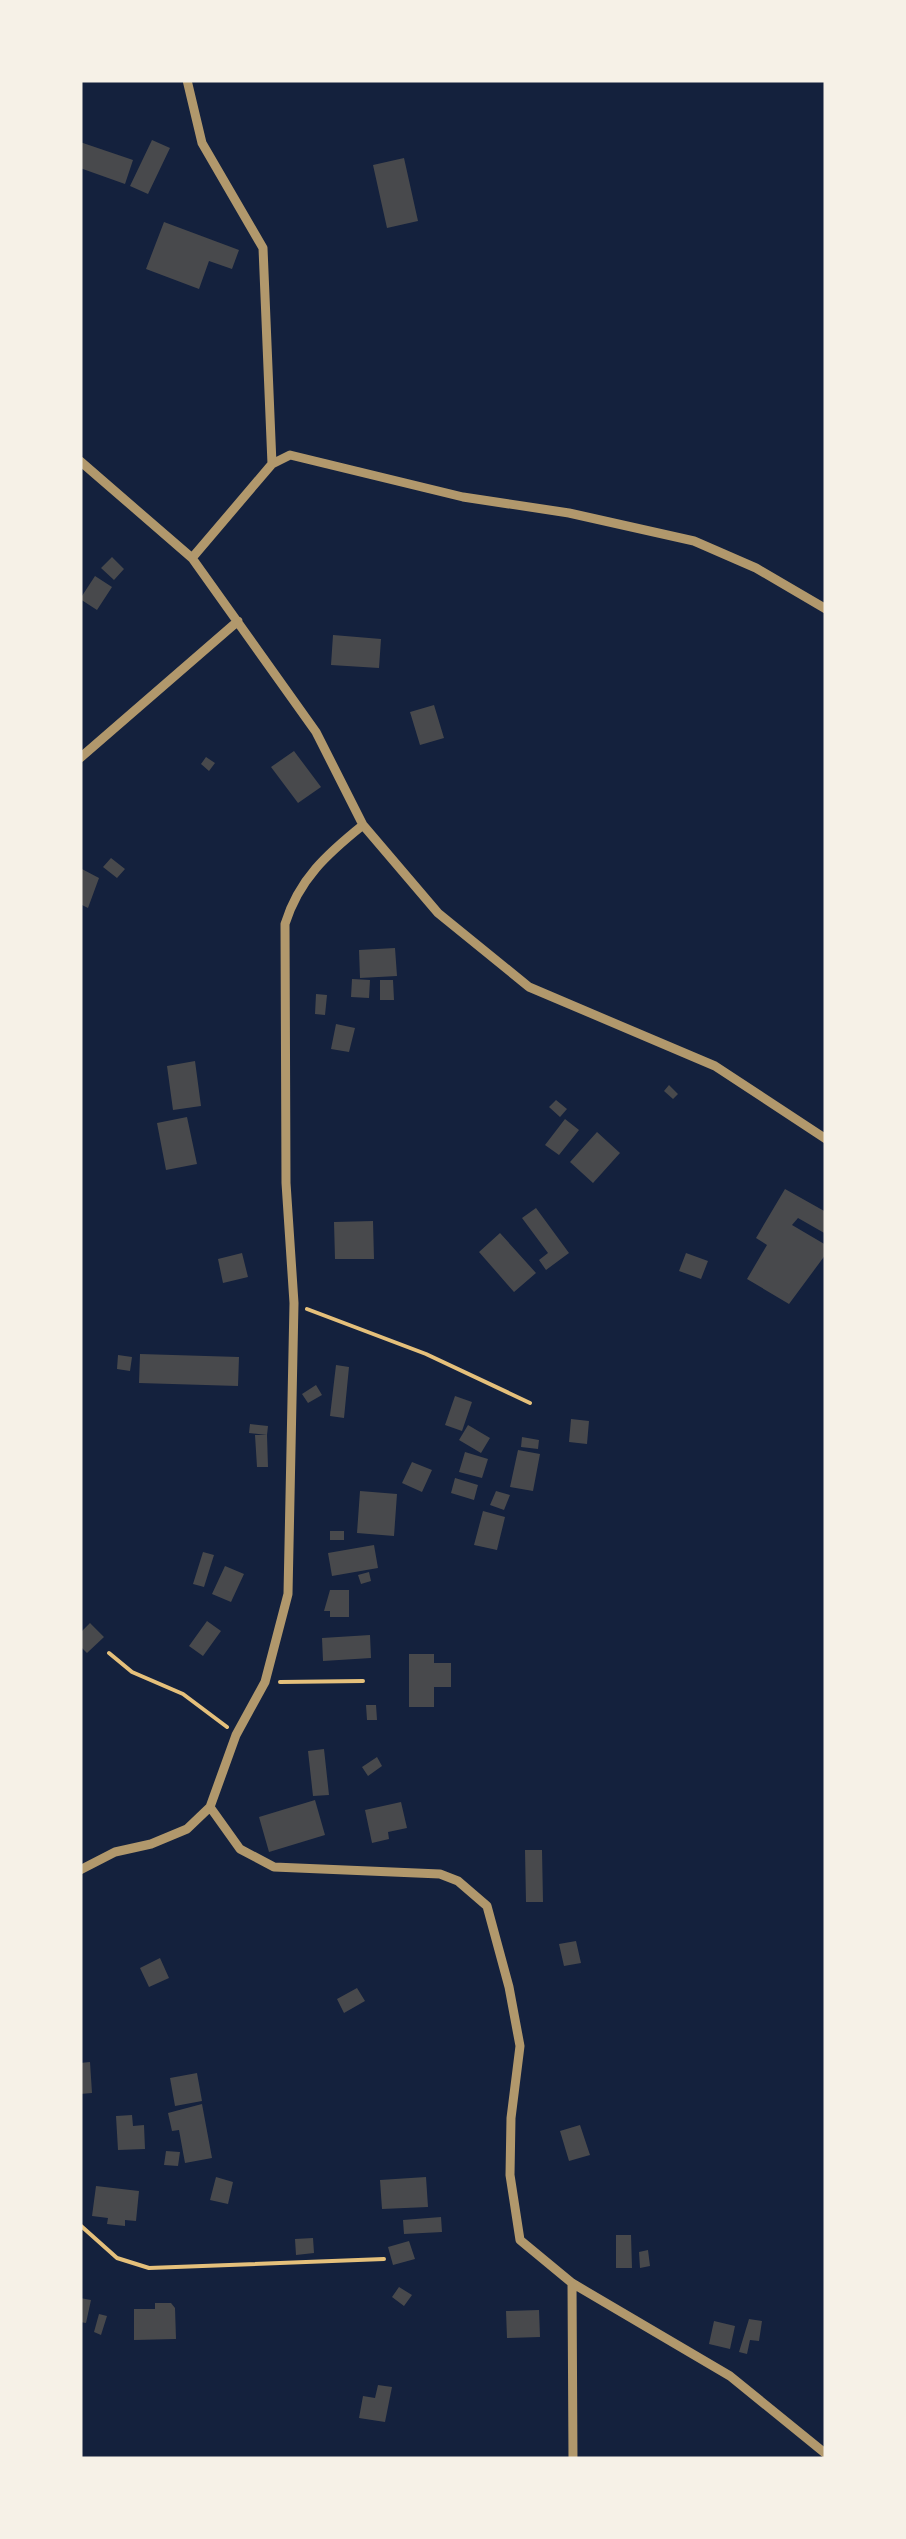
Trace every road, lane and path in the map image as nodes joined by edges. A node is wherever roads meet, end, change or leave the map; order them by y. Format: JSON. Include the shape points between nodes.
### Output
{"nodes":[{"id":1,"x":188,"y":80,"type":"edge"},
{"id":2,"x":80,"y":461,"type":"edge"},
{"id":3,"x":272,"y":464,"type":"junction"},
{"id":4,"x":192,"y":558,"type":"junction"},
{"id":5,"x":826,"y":608,"type":"edge"},
{"id":6,"x":238,"y":621,"type":"junction"},
{"id":7,"x":80,"y":758,"type":"edge"},
{"id":8,"x":363,"y":825,"type":"junction"},
{"id":9,"x":826,"y":1139,"type":"edge"},
{"id":10,"x":294,"y":1303,"type":"junction"},
{"id":11,"x":530,"y":1403,"type":"dead end"},
{"id":12,"x":109,"y":1654,"type":"dead end"},
{"id":13,"x":363,"y":1680,"type":"dead end"},
{"id":14,"x":265,"y":1682,"type":"junction"},
{"id":15,"x":236,"y":1735,"type":"junction"},
{"id":16,"x":210,"y":1807,"type":"junction"},
{"id":17,"x":80,"y":1870,"type":"edge"},
{"id":18,"x":80,"y":2225,"type":"edge"},
{"id":19,"x":384,"y":2260,"type":"dead end"},
{"id":20,"x":572,"y":2283,"type":"junction"},
{"id":21,"x":826,"y":2454,"type":"edge"},
{"id":22,"x":573,"y":2459,"type":"edge"}],
"edges":[{"from":1,"to":3,"type":"street","via":[[202,143],[264,248]]},
{"from":2,"to":4,"type":"street"},
{"from":3,"to":4,"type":"street"},
{"from":3,"to":5,"type":"street","via":[[290,455],[462,497],[694,541]]},
{"from":4,"to":6,"type":"street"},
{"from":6,"to":7,"type":"street"},
{"from":6,"to":8,"type":"street","via":[[316,732]]},
{"from":8,"to":9,"type":"street","via":[[438,912],[529,987],[715,1066]]},
{"from":8,"to":10,"type":"street","via":[[294,893],[284,924]]},
{"from":10,"to":11,"type":"path"},
{"from":10,"to":14,"type":"street","via":[[288,1594]]},
{"from":12,"to":15,"type":"path","via":[[132,1672],[184,1694]]},
{"from":13,"to":14,"type":"path"},
{"from":14,"to":15,"type":"street"},
{"from":15,"to":16,"type":"street"},
{"from":16,"to":17,"type":"street","via":[[187,1829]]},
{"from":16,"to":20,"type":"street","via":[[240,1848],[274,1867],[440,1874],[487,1906],[520,2046],[511,2118],[512,2210],[520,2240]]},
{"from":18,"to":19,"type":"path","via":[[117,2258],[150,2268]]},
{"from":20,"to":21,"type":"street","via":[[730,2376]]},
{"from":20,"to":22,"type":"street"}]}
